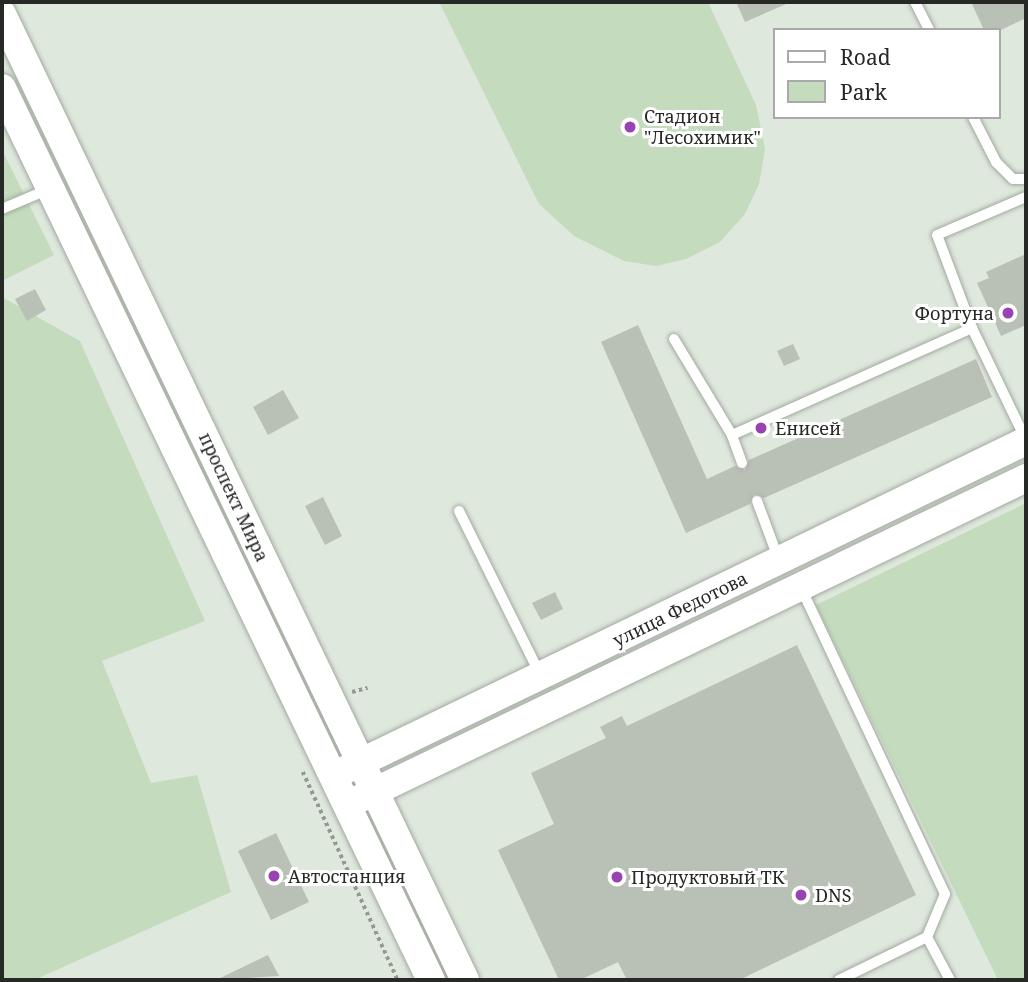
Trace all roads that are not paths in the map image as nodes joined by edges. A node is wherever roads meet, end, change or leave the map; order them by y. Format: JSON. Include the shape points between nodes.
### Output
{"nodes":[{"id":1,"x":915,"y":2,"type":"edge"},
{"id":2,"x":2,"y":14,"type":"edge"},
{"id":3,"x":928,"y":28,"type":"edge"},
{"id":4,"x":2,"y":88,"type":"edge"},
{"id":5,"x":974,"y":119,"type":"edge"},
{"id":6,"x":1026,"y":179,"type":"edge"},
{"id":7,"x":50,"y":188,"type":"junction"},
{"id":8,"x":1026,"y":197,"type":"edge"},
{"id":9,"x":2,"y":209,"type":"edge"},
{"id":10,"x":972,"y":328,"type":"junction"},
{"id":11,"x":674,"y":339,"type":"dead end"},
{"id":12,"x":732,"y":435,"type":"junction"},
{"id":13,"x":1026,"y":441,"type":"edge"},
{"id":14,"x":742,"y":463,"type":"dead end"},
{"id":15,"x":1026,"y":478,"type":"edge"},
{"id":16,"x":757,"y":501,"type":"dead end"},
{"id":17,"x":459,"y":511,"type":"dead end"},
{"id":18,"x":779,"y":561,"type":"junction"},
{"id":19,"x":800,"y":586,"type":"junction"},
{"id":20,"x":541,"y":676,"type":"junction"},
{"id":21,"x":361,"y":763,"type":"junction"},
{"id":22,"x":333,"y":776,"type":"junction"},
{"id":23,"x":375,"y":791,"type":"junction"},
{"id":24,"x":347,"y":804,"type":"junction"},
{"id":25,"x":927,"y":937,"type":"junction"},
{"id":26,"x":432,"y":980,"type":"edge"},
{"id":27,"x":465,"y":980,"type":"edge"},
{"id":28,"x":839,"y":980,"type":"edge"},
{"id":29,"x":950,"y":980,"type":"edge"}],
"edges":[{"from":1,"to":3,"type":"lane"},
{"from":2,"to":21,"type":"street","name":"проспект Мира"},
{"from":4,"to":7,"type":"street","name":"проспект Мира"},
{"from":5,"to":6,"type":"lane","via":[[996,162],[1013,179]]},
{"from":7,"to":9,"type":"lane"},
{"from":7,"to":22,"type":"street","name":"проспект Мира"},
{"from":8,"to":10,"type":"lane","via":[[937,235]]},
{"from":10,"to":12,"type":"lane"},
{"from":10,"to":13,"type":"lane"},
{"from":11,"to":12,"type":"lane"},
{"from":12,"to":14,"type":"lane"},
{"from":13,"to":18,"type":"street","name":"улица Федотова"},
{"from":15,"to":19,"type":"street"},
{"from":16,"to":18,"type":"lane"},
{"from":17,"to":20,"type":"lane"},
{"from":18,"to":20,"type":"street","name":"улица Федотова"},
{"from":19,"to":23,"type":"street"},
{"from":19,"to":25,"type":"lane","via":[[945,894]]},
{"from":20,"to":21,"type":"street","name":"улица Федотова"},
{"from":21,"to":22,"type":"street","name":"улица Федотова"},
{"from":21,"to":23,"type":"street","name":"проспект Мира"},
{"from":22,"to":24,"type":"street","name":"проспект Мира"},
{"from":23,"to":24,"type":"street"},
{"from":23,"to":27,"type":"street","name":"проспект Мира"},
{"from":24,"to":26,"type":"street","name":"проспект Мира"},
{"from":25,"to":28,"type":"lane"},
{"from":25,"to":29,"type":"lane"}]}
